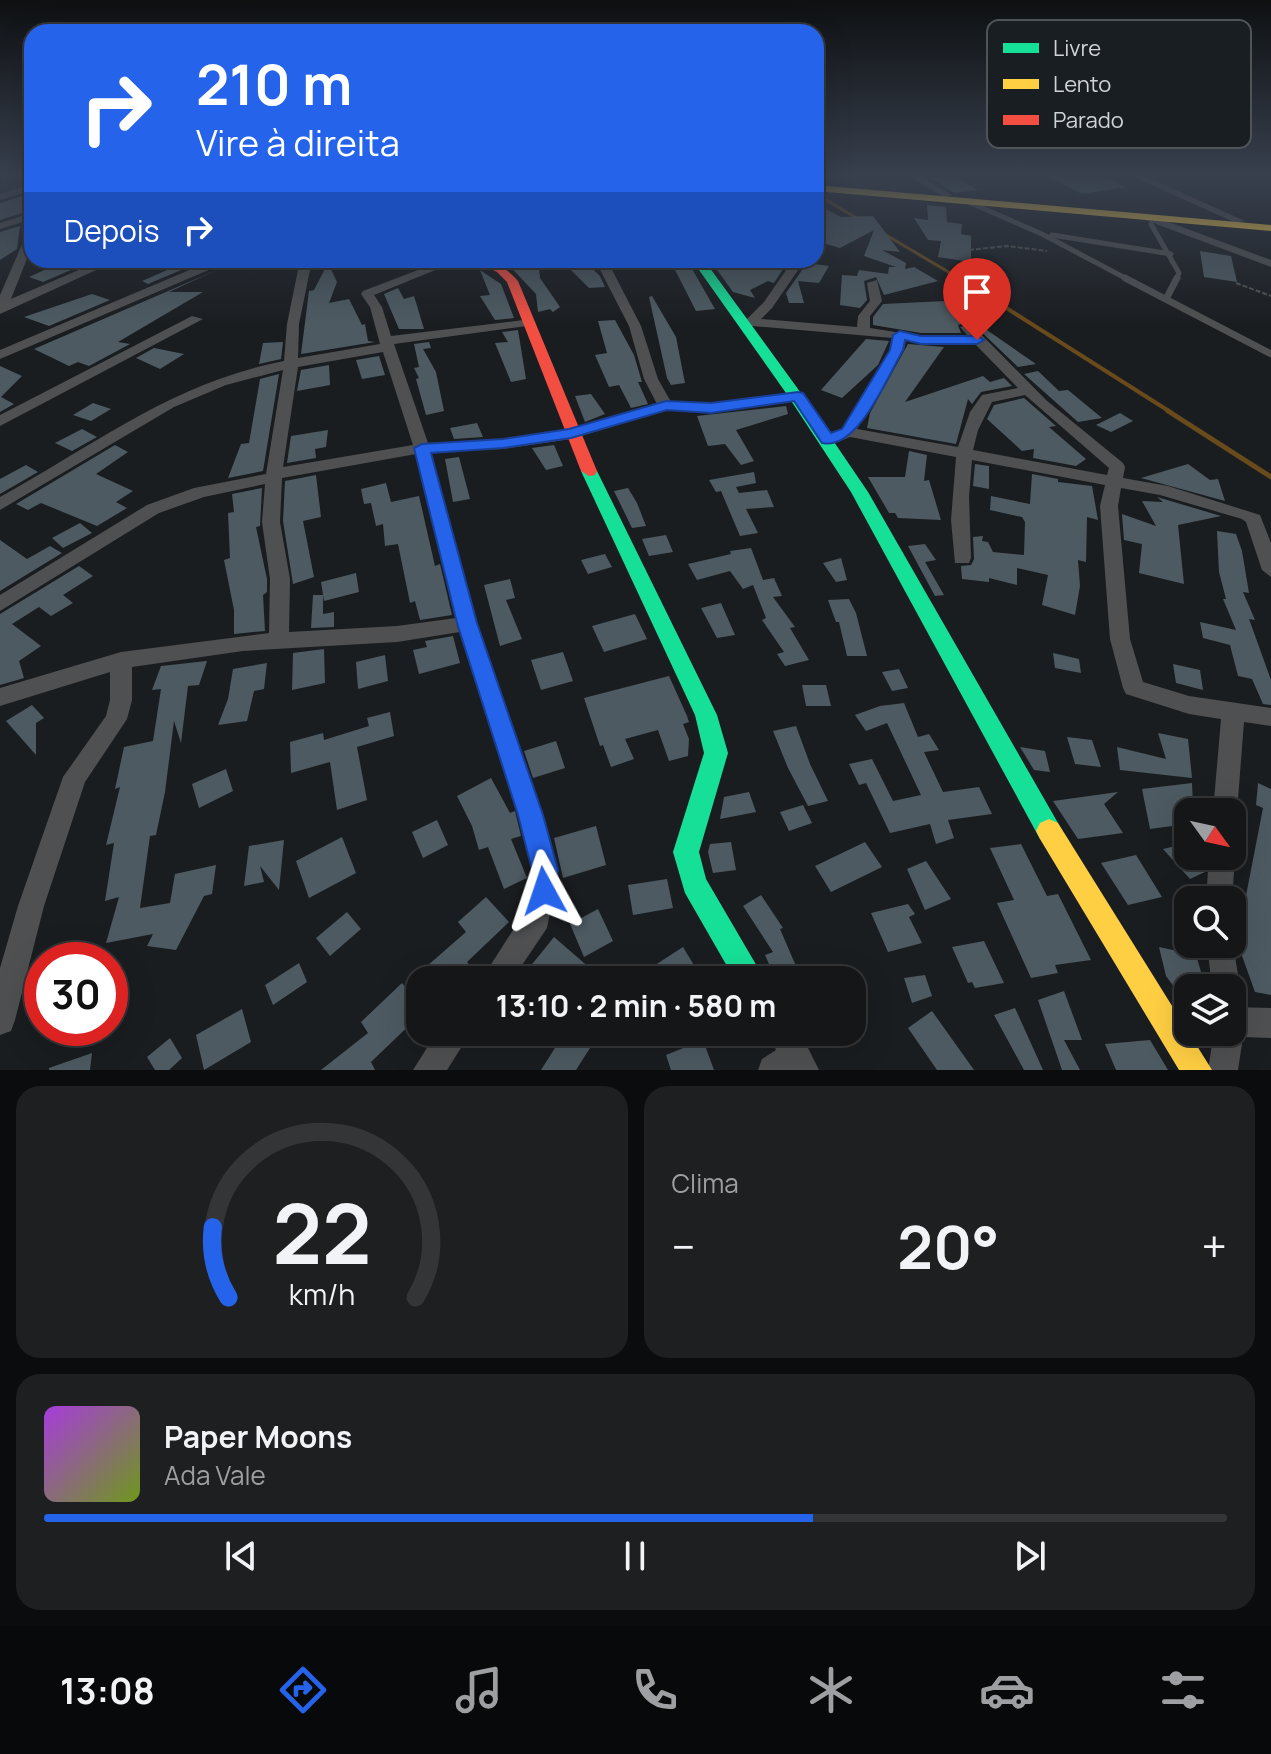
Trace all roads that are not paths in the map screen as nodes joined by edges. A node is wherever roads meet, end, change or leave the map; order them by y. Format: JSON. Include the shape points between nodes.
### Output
{"nodes":[{"id":1,"x":1019,"y":224,"type":"edge"},
{"id":2,"x":1152,"y":224,"type":"edge"},
{"id":3,"x":1160,"y":224,"type":"edge"},
{"id":4,"x":1229,"y":224,"type":"edge"},
{"id":5,"x":1271,"y":226,"type":"edge"},
{"id":6,"x":1042,"y":234,"type":"junction"},
{"id":7,"x":1171,"y":254,"type":"junction"},
{"id":8,"x":24,"y":262,"type":"edge"},
{"id":9,"x":1271,"y":264,"type":"edge"},
{"id":10,"x":94,"y":268,"type":"edge"},
{"id":11,"x":200,"y":268,"type":"edge"},
{"id":12,"x":308,"y":268,"type":"edge"},
{"id":13,"x":434,"y":268,"type":"edge"},
{"id":14,"x":496,"y":268,"type":"edge"},
{"id":15,"x":605,"y":268,"type":"edge"},
{"id":16,"x":704,"y":268,"type":"edge"},
{"id":17,"x":793,"y":268,"type":"edge"},
{"id":18,"x":873,"y":283,"type":"dead end"},
{"id":19,"x":1166,"y":299,"type":"junction"},
{"id":20,"x":1,"y":309,"type":"edge"},
{"id":21,"x":197,"y":319,"type":"dead end"},
{"id":22,"x":527,"y":322,"type":"junction"},
{"id":23,"x":748,"y":324,"type":"junction"},
{"id":24,"x":863,"y":332,"type":"junction"},
{"id":25,"x":900,"y":335,"type":"junction"},
{"id":26,"x":388,"y":344,"type":"junction"},
{"id":27,"x":1271,"y":354,"type":"edge"},
{"id":28,"x":0,"y":355,"type":"edge"},
{"id":29,"x":291,"y":364,"type":"junction"},
{"id":30,"x":1031,"y":390,"type":"junction"},
{"id":31,"x":798,"y":396,"type":"junction"},
{"id":32,"x":666,"y":406,"type":"junction"},
{"id":33,"x":0,"y":421,"type":"edge"},
{"id":34,"x":848,"y":432,"type":"junction"},
{"id":35,"x":571,"y":434,"type":"junction"},
{"id":36,"x":828,"y":440,"type":"junction"},
{"id":37,"x":422,"y":448,"type":"junction"},
{"id":38,"x":967,"y":455,"type":"junction"},
{"id":39,"x":274,"y":476,"type":"junction"},
{"id":40,"x":1117,"y":483,"type":"junction"},
{"id":41,"x":0,"y":504,"type":"edge"},
{"id":42,"x":962,"y":558,"type":"dead end"},
{"id":43,"x":1271,"y":570,"type":"edge"},
{"id":44,"x":0,"y":604,"type":"edge"},
{"id":45,"x":467,"y":623,"type":"junction"},
{"id":46,"x":279,"y":640,"type":"junction"},
{"id":47,"x":121,"y":660,"type":"junction"},
{"id":48,"x":0,"y":697,"type":"edge"},
{"id":49,"x":1233,"y":713,"type":"junction"},
{"id":50,"x":1271,"y":717,"type":"edge"},
{"id":51,"x":1226,"y":798,"type":"edge"},
{"id":52,"x":504,"y":966,"type":"edge"},
{"id":53,"x":743,"y":966,"type":"edge"},
{"id":54,"x":0,"y":1020,"type":"edge"},
{"id":55,"x":1246,"y":1022,"type":"edge"},
{"id":56,"x":1271,"y":1023,"type":"edge"},
{"id":57,"x":446,"y":1046,"type":"edge"},
{"id":58,"x":1227,"y":1046,"type":"edge"},
{"id":59,"x":428,"y":1070,"type":"edge"},
{"id":60,"x":1197,"y":1070,"type":"edge"},
{"id":61,"x":1223,"y":1070,"type":"edge"}],
"edges":[{"from":1,"to":6,"type":"lane"},
{"from":2,"to":7,"type":"lane"},
{"from":3,"to":9,"type":"street"},
{"from":4,"to":5,"type":"street"},
{"from":6,"to":7,"type":"lane"},
{"from":6,"to":19,"type":"lane"},
{"from":7,"to":19,"type":"lane","via":[[1179,273]]},
{"from":8,"to":20,"type":"street"},
{"from":10,"to":20,"type":"street"},
{"from":11,"to":28,"type":"street"},
{"from":12,"to":29,"type":"street","via":[[293,324]]},
{"from":13,"to":26,"type":"street","via":[[365,296],[376,307]]},
{"from":14,"to":22,"type":"street","via":[[508,274]]},
{"from":15,"to":32,"type":"street"},
{"from":16,"to":23,"type":"street"},
{"from":17,"to":23,"type":"street"},
{"from":18,"to":24,"type":"street","via":[[876,301],[864,316]]},
{"from":19,"to":27,"type":"lane"},
{"from":21,"to":33,"type":"street"},
{"from":22,"to":26,"type":"street"},
{"from":22,"to":35,"type":"street"},
{"from":23,"to":24,"type":"street"},
{"from":23,"to":31,"type":"street"},
{"from":24,"to":25,"type":"street"},
{"from":25,"to":30,"type":"street","via":[[921,340],[971,333]]},
{"from":25,"to":34,"type":"street","via":[[897,350]]},
{"from":26,"to":29,"type":"street"},
{"from":26,"to":37,"type":"street"},
{"from":29,"to":39,"type":"street"},
{"from":29,"to":41,"type":"street","via":[[169,405]]},
{"from":30,"to":38,"type":"street","via":[[984,400],[969,428]]},
{"from":30,"to":40,"type":"street","via":[[1114,463]]},
{"from":31,"to":32,"type":"street","via":[[711,408]]},
{"from":31,"to":36,"type":"street"},
{"from":32,"to":35,"type":"street"},
{"from":34,"to":36,"type":"street"},
{"from":34,"to":38,"type":"street"},
{"from":35,"to":37,"type":"street"},
{"from":35,"to":53,"type":"street","via":[[706,715],[716,753],[686,852],[694,884]]},
{"from":36,"to":60,"type":"street","via":[[882,529],[1012,772]]},
{"from":37,"to":39,"type":"street"},
{"from":37,"to":45,"type":"street"},
{"from":38,"to":40,"type":"street"},
{"from":38,"to":42,"type":"street","via":[[957,520]]},
{"from":39,"to":44,"type":"street","via":[[200,492],[153,509]]},
{"from":39,"to":46,"type":"street","via":[[271,522],[280,579]]},
{"from":40,"to":43,"type":"street","via":[[1162,490],[1252,517]]},
{"from":40,"to":49,"type":"street","via":[[1109,506],[1120,639],[1134,688]]},
{"from":45,"to":46,"type":"street","via":[[378,637]]},
{"from":45,"to":52,"type":"street","via":[[545,870],[537,918]]},
{"from":46,"to":47,"type":"street"},
{"from":47,"to":48,"type":"street"},
{"from":47,"to":54,"type":"street","via":[[116,719],[75,777]]},
{"from":49,"to":50,"type":"street"},
{"from":49,"to":51,"type":"street"},
{"from":55,"to":56,"type":"street"},
{"from":57,"to":59,"type":"street"},
{"from":58,"to":61,"type":"street"}]}
